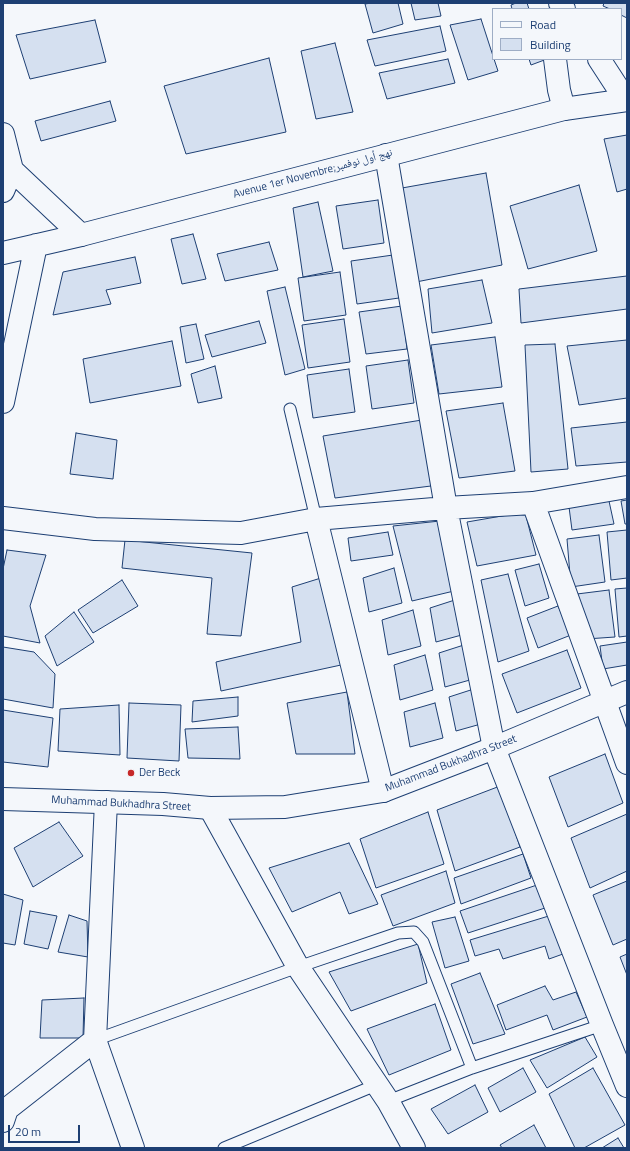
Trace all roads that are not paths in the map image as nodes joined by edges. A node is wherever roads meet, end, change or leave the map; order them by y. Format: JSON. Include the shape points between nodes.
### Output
{"nodes":[{"id":1,"x":556,"y":60,"type":"edge"},
{"id":2,"x":600,"y":60,"type":"edge"},
{"id":3,"x":626,"y":100,"type":"edge"},
{"id":4,"x":564,"y":109,"type":"junction"},
{"id":5,"x":3,"y":134,"type":"edge"},
{"id":6,"x":386,"y":155,"type":"junction"},
{"id":7,"x":12,"y":170,"type":"junction"},
{"id":8,"x":3,"y":191,"type":"edge"},
{"id":9,"x":81,"y":235,"type":"junction"},
{"id":10,"x":36,"y":245,"type":"junction"},
{"id":11,"x":3,"y":253,"type":"edge"},
{"id":12,"x":3,"y":402,"type":"edge"},
{"id":13,"x":290,"y":409,"type":"dead end"},
{"id":14,"x":627,"y":487,"type":"edge"},
{"id":15,"x":533,"y":503,"type":"junction"},
{"id":16,"x":446,"y":508,"type":"junction"},
{"id":17,"x":3,"y":518,"type":"edge"},
{"id":18,"x":316,"y":519,"type":"junction"},
{"id":19,"x":627,"y":692,"type":"edge"},
{"id":20,"x":605,"y":701,"type":"junction"},
{"id":21,"x":494,"y":748,"type":"junction"},
{"id":22,"x":627,"y":763,"type":"edge"},
{"id":23,"x":383,"y":791,"type":"junction"},
{"id":24,"x":3,"y":798,"type":"edge"},
{"id":25,"x":106,"y":802,"type":"junction"},
{"id":26,"x":210,"y":808,"type":"junction"},
{"id":27,"x":298,"y":967,"type":"junction"},
{"id":28,"x":602,"y":1025,"type":"junction"},
{"id":29,"x":95,"y":1040,"type":"junction"},
{"id":30,"x":472,"y":1068,"type":"junction"},
{"id":31,"x":627,"y":1086,"type":"edge"},
{"id":32,"x":382,"y":1093,"type":"junction"},
{"id":33,"x":3,"y":1121,"type":"edge"},
{"id":34,"x":133,"y":1148,"type":"edge"},
{"id":35,"x":224,"y":1148,"type":"edge"},
{"id":36,"x":414,"y":1148,"type":"edge"}],
"edges":[{"from":1,"to":4,"type":"street"},
{"from":2,"to":3,"type":"street"},
{"from":3,"to":4,"type":"street","name":"Avenue 1er Novembre;نهج أول نوفمبر"},
{"from":4,"to":6,"type":"street","name":"Avenue 1er Novembre;نهج أول نوفمبر"},
{"from":5,"to":7,"type":"street"},
{"from":6,"to":9,"type":"street","name":"Avenue 1er Novembre;نهج أول نوفمبر"},
{"from":6,"to":16,"type":"street"},
{"from":7,"to":8,"type":"street"},
{"from":7,"to":9,"type":"street"},
{"from":9,"to":10,"type":"street","name":"Avenue 1er Novembre;نهج أول نوفمبر"},
{"from":10,"to":11,"type":"street","name":"Avenue 1er Novembre;نهج أول نوفمبر"},
{"from":10,"to":12,"type":"street"},
{"from":13,"to":18,"type":"lane"},
{"from":14,"to":15,"type":"street"},
{"from":15,"to":16,"type":"street"},
{"from":15,"to":20,"type":"street"},
{"from":16,"to":18,"type":"street"},
{"from":16,"to":21,"type":"street"},
{"from":17,"to":18,"type":"street","via":[[95,529],[241,533]]},
{"from":18,"to":23,"type":"street"},
{"from":19,"to":20,"type":"street","name":"Muhammad Bukhadhra Street"},
{"from":20,"to":21,"type":"street","name":"Muhammad Bukhadhra Street"},
{"from":20,"to":22,"type":"street"},
{"from":21,"to":23,"type":"street","name":"Muhammad Bukhadhra Street"},
{"from":21,"to":28,"type":"street"},
{"from":23,"to":26,"type":"street","name":"Muhammad Bukhadhra Street","via":[[285,807]]},
{"from":24,"to":25,"type":"street","name":"Muhammad Bukhadhra Street"},
{"from":25,"to":26,"type":"street","name":"Muhammad Bukhadhra Street"},
{"from":25,"to":29,"type":"street"},
{"from":26,"to":27,"type":"street"},
{"from":27,"to":29,"type":"lane"},
{"from":27,"to":30,"type":"lane","via":[[398,933],[414,932],[423,942]]},
{"from":27,"to":32,"type":"street"},
{"from":28,"to":30,"type":"lane"},
{"from":28,"to":31,"type":"street"},
{"from":29,"to":33,"type":"street","via":[[7,1109]]},
{"from":29,"to":34,"type":"street"},
{"from":30,"to":32,"type":"lane"},
{"from":32,"to":35,"type":"lane"},
{"from":32,"to":36,"type":"street"}]}
